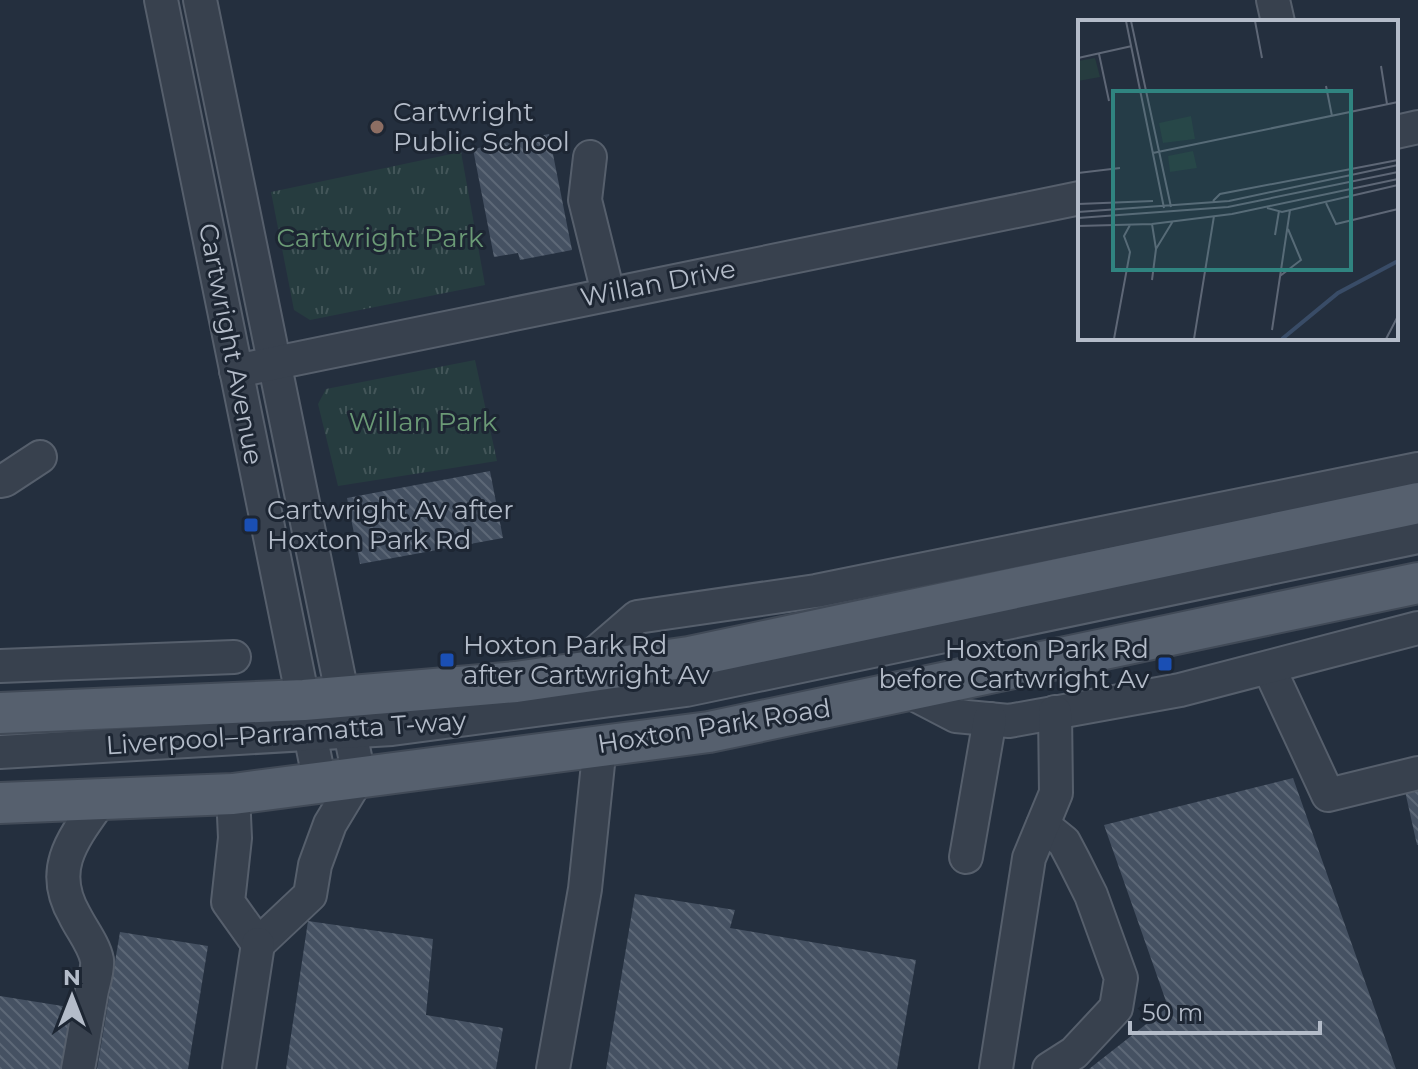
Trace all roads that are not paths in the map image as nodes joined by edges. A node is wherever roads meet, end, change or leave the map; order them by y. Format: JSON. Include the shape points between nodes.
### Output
{"nodes":[{"id":1,"x":161,"y":0,"type":"edge"},
{"id":2,"x":200,"y":0,"type":"edge"},
{"id":3,"x":1273,"y":0,"type":"edge"},
{"id":4,"x":1278,"y":20,"type":"edge"},
{"id":5,"x":1418,"y":127,"type":"edge"},
{"id":6,"x":1398,"y":132,"type":"edge"},
{"id":7,"x":590,"y":157,"type":"dead end"},
{"id":8,"x":1078,"y":198,"type":"edge"},
{"id":9,"x":608,"y":293,"type":"junction"},
{"id":10,"x":274,"y":364,"type":"junction"},
{"id":11,"x":236,"y":371,"type":"junction"},
{"id":12,"x":40,"y":457,"type":"dead end"},
{"id":13,"x":1418,"y":469,"type":"edge"},
{"id":14,"x":0,"y":481,"type":"edge"},
{"id":15,"x":1418,"y":503,"type":"edge"},
{"id":16,"x":1418,"y":537,"type":"edge"},
{"id":17,"x":1418,"y":583,"type":"edge"},
{"id":18,"x":1418,"y":628,"type":"edge"},
{"id":19,"x":234,"y":657,"type":"dead end"},
{"id":20,"x":0,"y":666,"type":"edge"},
{"id":21,"x":1269,"y":668,"type":"junction"},
{"id":22,"x":571,"y":674,"type":"junction"},
{"id":23,"x":908,"y":691,"type":"junction"},
{"id":24,"x":1055,"y":712,"type":"junction"},
{"id":25,"x":0,"y":713,"type":"edge"},
{"id":26,"x":347,"y":713,"type":"junction"},
{"id":27,"x":307,"y":718,"type":"junction"},
{"id":28,"x":990,"y":719,"type":"junction"},
{"id":29,"x":600,"y":745,"type":"junction"},
{"id":30,"x":0,"y":752,"type":"edge"},
{"id":31,"x":1418,"y":773,"type":"edge"},
{"id":32,"x":359,"y":776,"type":"junction"},
{"id":33,"x":320,"y":783,"type":"junction"},
{"id":34,"x":233,"y":794,"type":"junction"},
{"id":35,"x":100,"y":801,"type":"junction"},
{"id":36,"x":0,"y":803,"type":"edge"},
{"id":37,"x":1043,"y":825,"type":"junction"},
{"id":38,"x":966,"y":857,"type":"dead end"},
{"id":39,"x":258,"y":944,"type":"junction"},
{"id":40,"x":78,"y":1069,"type":"edge"},
{"id":41,"x":239,"y":1069,"type":"edge"},
{"id":42,"x":553,"y":1069,"type":"edge"},
{"id":43,"x":996,"y":1069,"type":"edge"},
{"id":44,"x":1049,"y":1069,"type":"edge"}],
"edges":[{"from":1,"to":11,"type":"street","name":"Cartwright Avenue"},
{"from":2,"to":10,"type":"street","name":"Cartwright Avenue"},
{"from":3,"to":4,"type":"street"},
{"from":5,"to":6,"type":"street"},
{"from":7,"to":9,"type":"street","via":[[585,200]]},
{"from":8,"to":9,"type":"street","name":"Willan Drive"},
{"from":9,"to":10,"type":"street","name":"Willan Drive"},
{"from":10,"to":11,"type":"street","name":"Willan Drive"},
{"from":10,"to":26,"type":"street","name":"Cartwright Avenue"},
{"from":11,"to":27,"type":"street","name":"Cartwright Avenue"},
{"from":12,"to":14,"type":"street"},
{"from":13,"to":22,"type":"street","via":[[816,591],[637,617]]},
{"from":15,"to":22,"type":"main road","via":[[689,657]]},
{"from":16,"to":26,"type":"street","name":"Liverpool–Parramatta T-way","via":[[686,690],[392,729]]},
{"from":17,"to":23,"type":"main road","name":"Hoxton Park Road"},
{"from":18,"to":21,"type":"street"},
{"from":19,"to":20,"type":"street"},
{"from":21,"to":24,"type":"street"},
{"from":21,"to":31,"type":"street","via":[[1328,795]]},
{"from":22,"to":26,"type":"main road"},
{"from":23,"to":28,"type":"street","via":[[956,716]]},
{"from":23,"to":29,"type":"main road","name":"Hoxton Park Road","via":[[709,732]]},
{"from":24,"to":28,"type":"street","via":[[1009,721]]},
{"from":24,"to":37,"type":"street","via":[[1056,793]]},
{"from":25,"to":27,"type":"main road"},
{"from":26,"to":27,"type":"main road"},
{"from":26,"to":32,"type":"street","name":"Cartwright Avenue"},
{"from":27,"to":30,"type":"street","name":"Liverpool–Parramatta T-way"},
{"from":27,"to":33,"type":"street","name":"Cartwright Avenue"},
{"from":28,"to":38,"type":"street"},
{"from":29,"to":32,"type":"main road","name":"Hoxton Park Road"},
{"from":29,"to":42,"type":"street","via":[[585,889]]},
{"from":32,"to":33,"type":"main road","name":"Hoxton Park Road"},
{"from":32,"to":39,"type":"street","via":[[330,824],[310,895]]},
{"from":33,"to":34,"type":"main road","name":"Hoxton Park Road"},
{"from":34,"to":35,"type":"main road","name":"Hoxton Park Road"},
{"from":34,"to":39,"type":"street","via":[[235,838],[228,902]]},
{"from":35,"to":36,"type":"main road","name":"Hoxton Park Road"},
{"from":35,"to":40,"type":"street","via":[[82,826],[62,876],[65,899],[97,962]]},
{"from":37,"to":43,"type":"street","via":[[1029,858]]},
{"from":37,"to":44,"type":"street","via":[[1064,842],[1074,861],[1121,978],[1116,1008],[1074,1053]]},
{"from":39,"to":41,"type":"street"}]}
